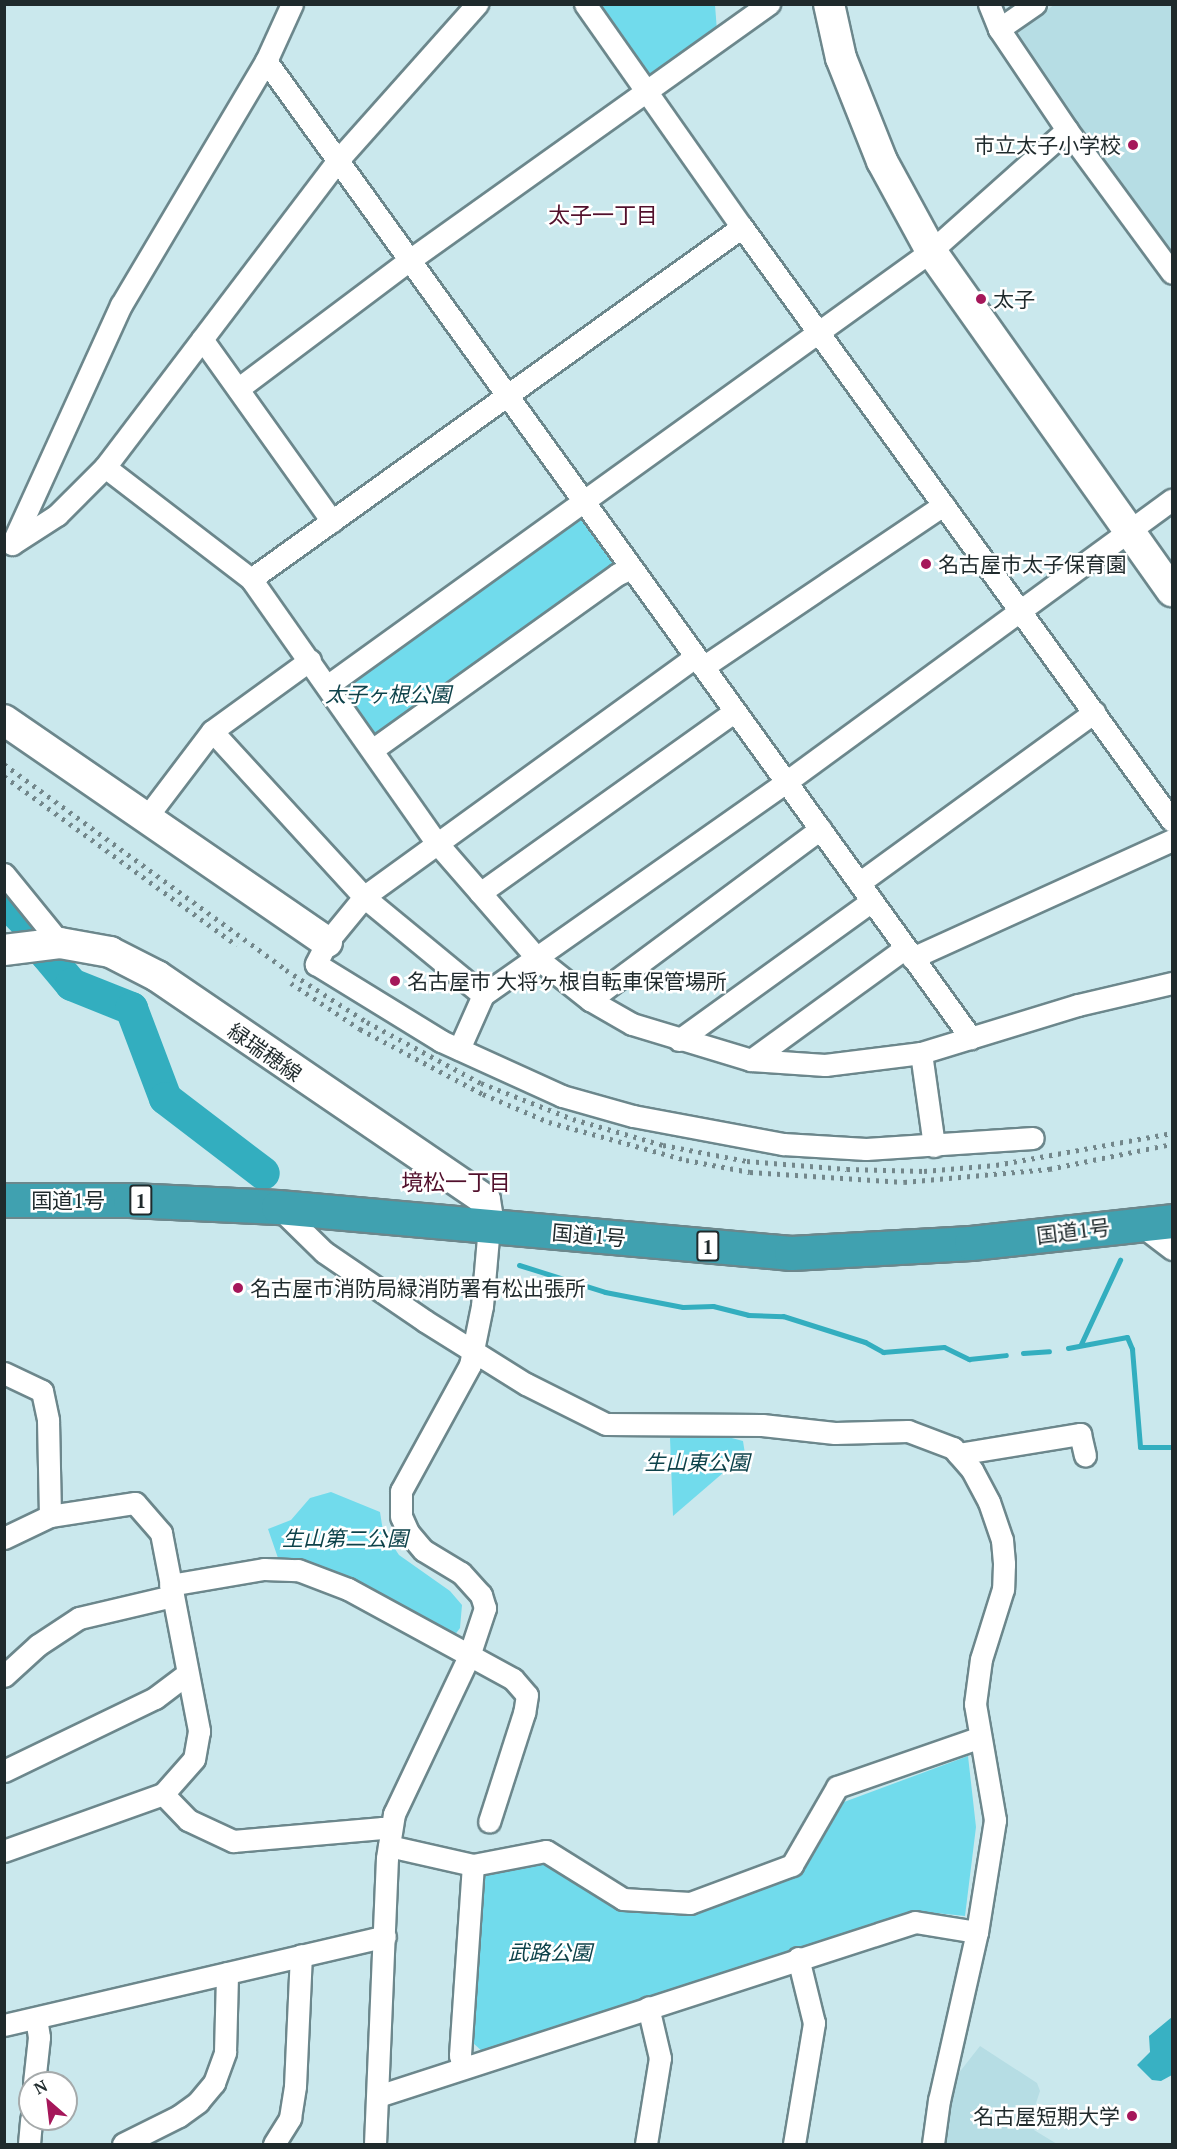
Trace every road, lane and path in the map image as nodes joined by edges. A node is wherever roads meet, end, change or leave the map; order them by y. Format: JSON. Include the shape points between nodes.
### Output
{"nodes":[{"id":1,"x":292,"y":4,"type":"edge"},
{"id":2,"x":477,"y":4,"type":"edge"},
{"id":3,"x":585,"y":4,"type":"edge"},
{"id":4,"x":769,"y":4,"type":"edge"},
{"id":5,"x":829,"y":4,"type":"edge"},
{"id":6,"x":989,"y":4,"type":"edge"},
{"id":7,"x":1035,"y":4,"type":"edge"},
{"id":8,"x":999,"y":29,"type":"junction"},
{"id":9,"x":266,"y":61,"type":"junction"},
{"id":10,"x":646,"y":92,"type":"junction"},
{"id":11,"x":1067,"y":130,"type":"junction"},
{"id":12,"x":339,"y":159,"type":"junction"},
{"id":13,"x":742,"y":227,"type":"junction"},
{"id":14,"x":931,"y":250,"type":"junction"},
{"id":15,"x":411,"y":260,"type":"junction"},
{"id":16,"x":1173,"y":273,"type":"edge"},
{"id":17,"x":818,"y":332,"type":"junction"},
{"id":18,"x":202,"y":339,"type":"junction"},
{"id":19,"x":238,"y":388,"type":"junction"},
{"id":20,"x":507,"y":394,"type":"junction"},
{"id":21,"x":105,"y":467,"type":"junction"},
{"id":22,"x":1173,"y":500,"type":"edge"},
{"id":23,"x":584,"y":501,"type":"junction"},
{"id":24,"x":943,"y":505,"type":"junction"},
{"id":25,"x":332,"y":521,"type":"junction"},
{"id":26,"x":1129,"y":531,"type":"junction"},
{"id":27,"x":8,"y":549,"type":"edge"},
{"id":28,"x":632,"y":568,"type":"junction"},
{"id":29,"x":251,"y":579,"type":"junction"},
{"id":30,"x":1173,"y":591,"type":"edge"},
{"id":31,"x":1018,"y":610,"type":"junction"},
{"id":32,"x":310,"y":660,"type":"junction"},
{"id":33,"x":699,"y":662,"type":"junction"},
{"id":34,"x":327,"y":686,"type":"junction"},
{"id":35,"x":735,"y":711,"type":"junction"},
{"id":36,"x":1094,"y":712,"type":"junction"},
{"id":37,"x":4,"y":720,"type":"edge"},
{"id":38,"x":212,"y":731,"type":"junction"},
{"id":39,"x":372,"y":750,"type":"junction"},
{"id":40,"x":786,"y":782,"type":"junction"},
{"id":41,"x":146,"y":818,"type":"junction"},
{"id":42,"x":1173,"y":820,"type":"edge"},
{"id":43,"x":820,"y":830,"type":"junction"},
{"id":44,"x":1173,"y":840,"type":"edge"},
{"id":45,"x":436,"y":842,"type":"junction"},
{"id":46,"x":4,"y":874,"type":"edge"},
{"id":47,"x":859,"y":883,"type":"junction"},
{"id":48,"x":480,"y":892,"type":"junction"},
{"id":49,"x":364,"y":897,"type":"junction"},
{"id":50,"x":872,"y":902,"type":"junction"},
{"id":51,"x":327,"y":942,"type":"junction"},
{"id":52,"x":49,"y":946,"type":"junction"},
{"id":53,"x":4,"y":950,"type":"edge"},
{"id":54,"x":909,"y":953,"type":"junction"},
{"id":55,"x":537,"y":958,"type":"junction"},
{"id":56,"x":1173,"y":983,"type":"edge"},
{"id":57,"x":483,"y":995,"type":"junction"},
{"id":58,"x":590,"y":1000,"type":"junction"},
{"id":59,"x":971,"y":1038,"type":"junction"},
{"id":60,"x":679,"y":1040,"type":"junction"},
{"id":61,"x":459,"y":1049,"type":"junction"},
{"id":62,"x":921,"y":1053,"type":"junction"},
{"id":63,"x":752,"y":1060,"type":"junction"},
{"id":64,"x":1033,"y":1138,"type":"dead end"},
{"id":65,"x":934,"y":1146,"type":"junction"},
{"id":66,"x":4,"y":1200,"type":"edge"},
{"id":67,"x":278,"y":1207,"type":"junction"},
{"id":68,"x":1173,"y":1221,"type":"edge"},
{"id":69,"x":1138,"y":1223,"type":"junction"},
{"id":70,"x":489,"y":1226,"type":"junction"},
{"id":71,"x":1173,"y":1249,"type":"edge"},
{"id":72,"x":473,"y":1352,"type":"junction"},
{"id":73,"x":4,"y":1373,"type":"edge"},
{"id":74,"x":958,"y":1454,"type":"junction"},
{"id":75,"x":1085,"y":1455,"type":"dead end"},
{"id":76,"x":50,"y":1516,"type":"junction"},
{"id":77,"x":4,"y":1538,"type":"edge"},
{"id":78,"x":171,"y":1590,"type":"junction"},
{"id":79,"x":469,"y":1656,"type":"junction"},
{"id":80,"x":187,"y":1674,"type":"junction"},
{"id":81,"x":4,"y":1676,"type":"edge"},
{"id":82,"x":978,"y":1738,"type":"junction"},
{"id":83,"x":4,"y":1771,"type":"edge"},
{"id":84,"x":163,"y":1794,"type":"junction"},
{"id":85,"x":489,"y":1822,"type":"dead end"},
{"id":86,"x":390,"y":1838,"type":"junction"},
{"id":87,"x":4,"y":1851,"type":"edge"},
{"id":88,"x":473,"y":1865,"type":"junction"},
{"id":89,"x":977,"y":1932,"type":"junction"},
{"id":90,"x":385,"y":1936,"type":"junction"},
{"id":91,"x":301,"y":1955,"type":"junction"},
{"id":92,"x":798,"y":1958,"type":"junction"},
{"id":93,"x":227,"y":1973,"type":"junction"},
{"id":94,"x":648,"y":2007,"type":"junction"},
{"id":95,"x":36,"y":2019,"type":"junction"},
{"id":96,"x":4,"y":2025,"type":"edge"},
{"id":97,"x":463,"y":2068,"type":"junction"},
{"id":98,"x":35,"y":2071,"type":"edge"},
{"id":99,"x":378,"y":2096,"type":"junction"},
{"id":100,"x":643,"y":2144,"type":"edge"},
{"id":101,"x":123,"y":2145,"type":"edge"},
{"id":102,"x":274,"y":2145,"type":"edge"},
{"id":103,"x":375,"y":2145,"type":"edge"},
{"id":104,"x":794,"y":2145,"type":"edge"},
{"id":105,"x":933,"y":2145,"type":"edge"}],
"edges":[{"from":1,"to":9,"type":"street"},
{"from":2,"to":12,"type":"street"},
{"from":3,"to":10,"type":"street"},
{"from":4,"to":10,"type":"street"},
{"from":5,"to":14,"type":"street","via":[[841,58],[882,161]]},
{"from":6,"to":8,"type":"street"},
{"from":7,"to":8,"type":"street"},
{"from":8,"to":11,"type":"street"},
{"from":9,"to":12,"type":"street"},
{"from":9,"to":27,"type":"street","via":[[121,305]]},
{"from":10,"to":13,"type":"street"},
{"from":10,"to":15,"type":"street"},
{"from":11,"to":14,"type":"street"},
{"from":11,"to":16,"type":"street"},
{"from":12,"to":15,"type":"street"},
{"from":12,"to":18,"type":"street"},
{"from":13,"to":17,"type":"street"},
{"from":13,"to":20,"type":"street"},
{"from":14,"to":17,"type":"street"},
{"from":14,"to":26,"type":"street"},
{"from":15,"to":19,"type":"street"},
{"from":15,"to":20,"type":"street"},
{"from":17,"to":23,"type":"street"},
{"from":17,"to":24,"type":"street"},
{"from":18,"to":19,"type":"street"},
{"from":18,"to":21,"type":"street"},
{"from":19,"to":25,"type":"street"},
{"from":20,"to":23,"type":"street"},
{"from":20,"to":25,"type":"street"},
{"from":21,"to":27,"type":"street","via":[[57,515]]},
{"from":21,"to":29,"type":"street"},
{"from":22,"to":26,"type":"street"},
{"from":23,"to":28,"type":"street"},
{"from":23,"to":34,"type":"street"},
{"from":24,"to":31,"type":"street"},
{"from":24,"to":33,"type":"street"},
{"from":25,"to":29,"type":"street"},
{"from":26,"to":30,"type":"street"},
{"from":26,"to":31,"type":"street"},
{"from":28,"to":33,"type":"street"},
{"from":28,"to":39,"type":"street"},
{"from":29,"to":32,"type":"street"},
{"from":31,"to":36,"type":"street"},
{"from":31,"to":40,"type":"street"},
{"from":32,"to":34,"type":"street"},
{"from":32,"to":38,"type":"street"},
{"from":33,"to":35,"type":"street"},
{"from":33,"to":45,"type":"street"},
{"from":34,"to":39,"type":"street"},
{"from":35,"to":40,"type":"street"},
{"from":35,"to":48,"type":"street"},
{"from":36,"to":42,"type":"street"},
{"from":36,"to":47,"type":"street"},
{"from":37,"to":41,"type":"street"},
{"from":38,"to":41,"type":"street"},
{"from":38,"to":49,"type":"street"},
{"from":39,"to":45,"type":"street"},
{"from":40,"to":43,"type":"street"},
{"from":40,"to":55,"type":"street"},
{"from":41,"to":51,"type":"street"},
{"from":43,"to":47,"type":"street"},
{"from":43,"to":58,"type":"street"},
{"from":44,"to":54,"type":"street"},
{"from":45,"to":48,"type":"street"},
{"from":45,"to":49,"type":"street"},
{"from":46,"to":52,"type":"street"},
{"from":47,"to":50,"type":"street"},
{"from":48,"to":55,"type":"street"},
{"from":49,"to":51,"type":"street"},
{"from":49,"to":57,"type":"street"},
{"from":50,"to":54,"type":"street"},
{"from":50,"to":60,"type":"street"},
{"from":51,"to":61,"type":"street","via":[[316,964],[360,994]]},
{"from":52,"to":53,"type":"street","name":"緑瑞穂線"},
{"from":52,"to":70,"type":"street","name":"緑瑞穂線","via":[[110,952],[157,976],[485,1200]]},
{"from":54,"to":59,"type":"street"},
{"from":54,"to":63,"type":"street"},
{"from":55,"to":57,"type":"street"},
{"from":55,"to":58,"type":"street"},
{"from":56,"to":59,"type":"street","via":[[1078,1005]]},
{"from":57,"to":61,"type":"street"},
{"from":58,"to":60,"type":"street","via":[[632,1024]]},
{"from":59,"to":62,"type":"street"},
{"from":60,"to":63,"type":"street"},
{"from":61,"to":65,"type":"street","via":[[562,1096],[700,1131],[783,1144],[866,1149]]},
{"from":62,"to":63,"type":"street","via":[[825,1065]]},
{"from":62,"to":65,"type":"street"},
{"from":64,"to":65,"type":"street"},
{"from":66,"to":67,"type":"highway","name":"国道1号","number":"1","via":[[130,1200]]},
{"from":67,"to":70,"type":"highway","name":"国道1号","number":"1"},
{"from":67,"to":72,"type":"street","via":[[324,1252]]},
{"from":68,"to":69,"type":"highway","name":"国道1号","number":"1"},
{"from":69,"to":70,"type":"highway","name":"国道1号","number":"1","via":[[971,1243],[791,1253]]},
{"from":69,"to":71,"type":"street"},
{"from":70,"to":72,"type":"street","via":[[487,1268]]},
{"from":72,"to":74,"type":"street","via":[[606,1424],[762,1425],[836,1433],[908,1431],[930,1437]]},
{"from":72,"to":79,"type":"street","via":[[470,1365],[401,1491],[408,1532],[423,1550],[461,1573],[481,1595],[484,1608]]},
{"from":73,"to":76,"type":"street","via":[[42,1391],[48,1420]]},
{"from":74,"to":75,"type":"street","via":[[1080,1434]]},
{"from":74,"to":82,"type":"street","via":[[972,1470],[989,1502],[1002,1539],[1004,1564],[1003,1589],[981,1659],[975,1704]]},
{"from":76,"to":77,"type":"street"},
{"from":76,"to":78,"type":"street","via":[[135,1503],[160,1533]]},
{"from":78,"to":79,"type":"street","via":[[264,1569],[298,1570],[348,1589]]},
{"from":78,"to":80,"type":"street"},
{"from":78,"to":81,"type":"street","via":[[79,1618],[38,1645]]},
{"from":79,"to":85,"type":"street","via":[[513,1678],[526,1695]]},
{"from":79,"to":86,"type":"street","via":[[394,1814]]},
{"from":80,"to":83,"type":"street","via":[[155,1698]]},
{"from":80,"to":84,"type":"street","via":[[199,1731],[194,1759]]},
{"from":82,"to":88,"type":"street","via":[[837,1786],[792,1865],[690,1903],[623,1899],[546,1851]]},
{"from":82,"to":89,"type":"street","via":[[990,1781],[995,1820]]},
{"from":84,"to":86,"type":"street","via":[[188,1820],[233,1841],[382,1828]]},
{"from":84,"to":87,"type":"street"},
{"from":86,"to":88,"type":"street"},
{"from":86,"to":90,"type":"street"},
{"from":88,"to":97,"type":"street","via":[[460,2055]]},
{"from":89,"to":92,"type":"street","via":[[915,1922]]},
{"from":89,"to":105,"type":"street","via":[[939,2100]]},
{"from":90,"to":91,"type":"street"},
{"from":90,"to":99,"type":"street"},
{"from":91,"to":93,"type":"street"},
{"from":91,"to":102,"type":"street","via":[[295,2086],[290,2118]]},
{"from":92,"to":94,"type":"street"},
{"from":92,"to":104,"type":"street","via":[[814,2023]]},
{"from":93,"to":95,"type":"street"},
{"from":93,"to":101,"type":"street","via":[[225,2052],[214,2083],[179,2116]]},
{"from":94,"to":97,"type":"street"},
{"from":94,"to":100,"type":"street","via":[[660,2058]]},
{"from":95,"to":96,"type":"street"},
{"from":95,"to":98,"type":"street","via":[[39,2037]]},
{"from":97,"to":99,"type":"street"},
{"from":99,"to":103,"type":"street"}]}
